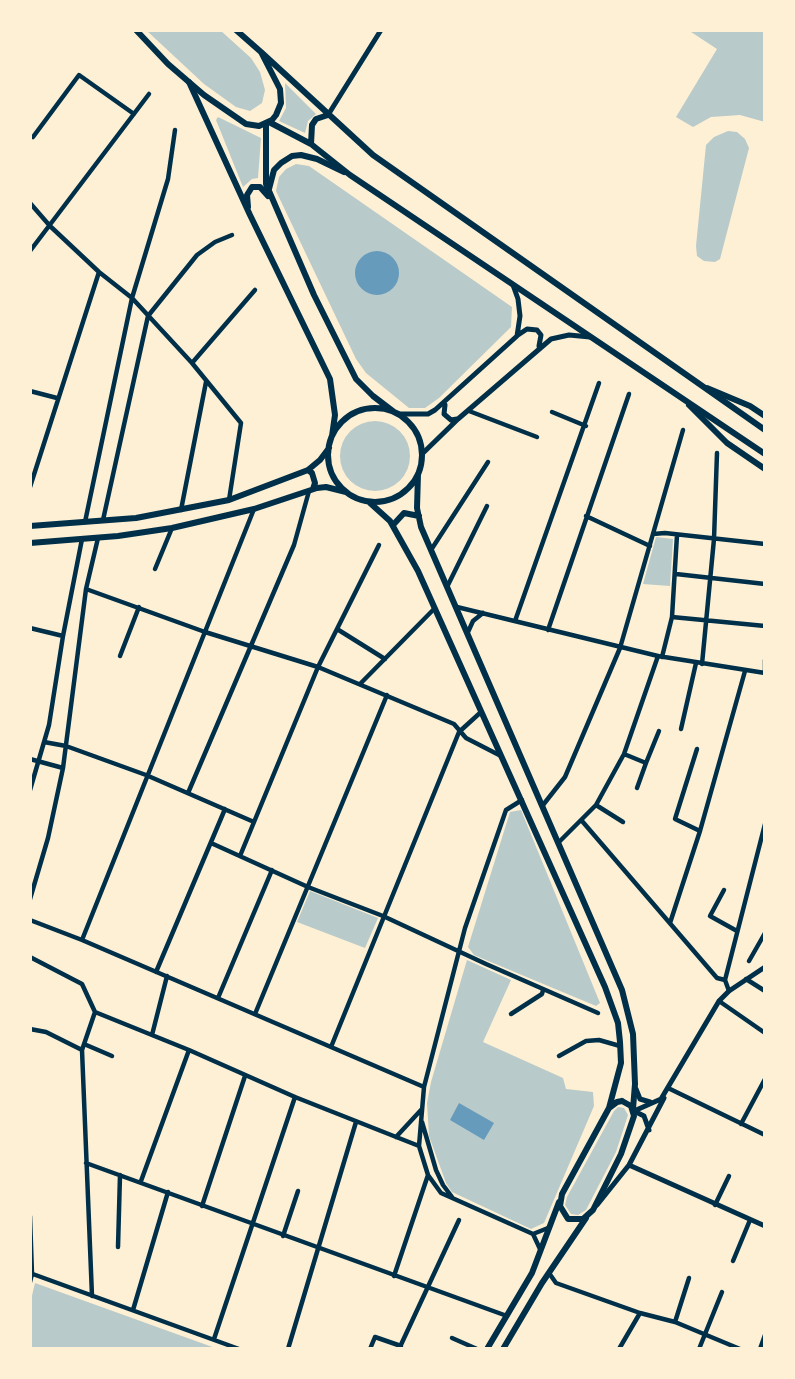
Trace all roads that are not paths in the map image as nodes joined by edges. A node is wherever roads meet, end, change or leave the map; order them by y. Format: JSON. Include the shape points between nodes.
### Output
{"nodes":[{"id":1,"x":136,"y":30,"type":"edge"},
{"id":2,"x":236,"y":30,"type":"edge"},
{"id":3,"x":381,"y":30,"type":"edge"},
{"id":4,"x":261,"y":52,"type":"junction"},
{"id":5,"x":189,"y":82,"type":"junction"},
{"id":6,"x":149,"y":94,"type":"dead end"},
{"id":7,"x":134,"y":114,"type":"junction"},
{"id":8,"x":328,"y":115,"type":"junction"},
{"id":9,"x":267,"y":123,"type":"junction"},
{"id":10,"x":175,"y":130,"type":"dead end"},
{"id":11,"x":33,"y":136,"type":"dead end"},
{"id":12,"x":310,"y":144,"type":"junction"},
{"id":13,"x":350,"y":175,"type":"junction"},
{"id":14,"x":268,"y":191,"type":"junction"},
{"id":15,"x":30,"y":203,"type":"edge"},
{"id":16,"x":274,"y":203,"type":"junction"},
{"id":17,"x":250,"y":215,"type":"junction"},
{"id":18,"x":50,"y":226,"type":"junction"},
{"id":19,"x":232,"y":235,"type":"dead end"},
{"id":20,"x":30,"y":251,"type":"edge"},
{"id":21,"x":99,"y":272,"type":"junction"},
{"id":22,"x":512,"y":282,"type":"junction"},
{"id":23,"x":255,"y":290,"type":"dead end"},
{"id":24,"x":132,"y":298,"type":"junction"},
{"id":25,"x":148,"y":316,"type":"junction"},
{"id":26,"x":517,"y":336,"type":"junction"},
{"id":27,"x":590,"y":337,"type":"junction"},
{"id":28,"x":537,"y":349,"type":"junction"},
{"id":29,"x":192,"y":363,"type":"junction"},
{"id":30,"x":206,"y":382,"type":"junction"},
{"id":31,"x":599,"y":383,"type":"dead end"},
{"id":32,"x":697,"y":384,"type":"junction"},
{"id":33,"x":30,"y":391,"type":"edge"},
{"id":34,"x":629,"y":394,"type":"dead end"},
{"id":35,"x":57,"y":398,"type":"junction"},
{"id":36,"x":682,"y":398,"type":"junction"},
{"id":37,"x":446,"y":402,"type":"junction"},
{"id":38,"x":469,"y":411,"type":"junction"},
{"id":39,"x":552,"y":412,"type":"dead end"},
{"id":40,"x":396,"y":413,"type":"junction"},
{"id":41,"x":765,"y":416,"type":"edge"},
{"id":42,"x":458,"y":419,"type":"junction"},
{"id":43,"x":586,"y":426,"type":"junction"},
{"id":44,"x":683,"y":430,"type":"dead end"},
{"id":45,"x":765,"y":430,"type":"edge"},
{"id":46,"x":332,"y":436,"type":"junction"},
{"id":47,"x":537,"y":437,"type":"dead end"},
{"id":48,"x":329,"y":448,"type":"junction"},
{"id":49,"x":717,"y":453,"type":"dead end"},
{"id":50,"x":422,"y":454,"type":"junction"},
{"id":51,"x":765,"y":454,"type":"edge"},
{"id":52,"x":488,"y":462,"type":"dead end"},
{"id":53,"x":765,"y":469,"type":"edge"},
{"id":54,"x":307,"y":470,"type":"junction"},
{"id":55,"x":418,"y":474,"type":"junction"},
{"id":56,"x":30,"y":487,"type":"edge"},
{"id":57,"x":311,"y":490,"type":"junction"},
{"id":58,"x":346,"y":492,"type":"junction"},
{"id":59,"x":229,"y":500,"type":"junction"},
{"id":60,"x":369,"y":502,"type":"junction"},
{"id":61,"x":487,"y":506,"type":"dead end"},
{"id":62,"x":254,"y":509,"type":"junction"},
{"id":63,"x":181,"y":510,"type":"junction"},
{"id":64,"x":419,"y":516,"type":"junction"},
{"id":65,"x":586,"y":516,"type":"junction"},
{"id":66,"x":103,"y":521,"type":"junction"},
{"id":67,"x":85,"y":523,"type":"junction"},
{"id":68,"x":393,"y":525,"type":"junction"},
{"id":69,"x":30,"y":526,"type":"edge"},
{"id":70,"x":172,"y":528,"type":"junction"},
{"id":71,"x":653,"y":534,"type":"junction"},
{"id":72,"x":677,"y":535,"type":"junction"},
{"id":73,"x":98,"y":538,"type":"junction"},
{"id":74,"x":82,"y":539,"type":"junction"},
{"id":75,"x":714,"y":539,"type":"junction"},
{"id":76,"x":30,"y":543,"type":"edge"},
{"id":77,"x":765,"y":544,"type":"edge"},
{"id":78,"x":379,"y":545,"type":"dead end"},
{"id":79,"x":650,"y":547,"type":"junction"},
{"id":80,"x":431,"y":550,"type":"junction"},
{"id":81,"x":155,"y":569,"type":"dead end"},
{"id":82,"x":676,"y":575,"type":"junction"},
{"id":83,"x":710,"y":577,"type":"junction"},
{"id":84,"x":765,"y":584,"type":"edge"},
{"id":85,"x":447,"y":587,"type":"junction"},
{"id":86,"x":86,"y":589,"type":"junction"},
{"id":87,"x":139,"y":607,"type":"junction"},
{"id":88,"x":457,"y":607,"type":"junction"},
{"id":89,"x":435,"y":608,"type":"junction"},
{"id":90,"x":483,"y":613,"type":"junction"},
{"id":91,"x":672,"y":617,"type":"junction"},
{"id":92,"x":516,"y":621,"type":"junction"},
{"id":93,"x":707,"y":621,"type":"junction"},
{"id":94,"x":765,"y":626,"type":"edge"},
{"id":95,"x":30,"y":628,"type":"edge"},
{"id":96,"x":337,"y":629,"type":"junction"},
{"id":97,"x":548,"y":630,"type":"junction"},
{"id":98,"x":205,"y":632,"type":"junction"},
{"id":99,"x":467,"y":633,"type":"junction"},
{"id":100,"x":63,"y":636,"type":"junction"},
{"id":101,"x":250,"y":646,"type":"junction"},
{"id":102,"x":620,"y":648,"type":"junction"},
{"id":103,"x":120,"y":656,"type":"dead end"},
{"id":104,"x":660,"y":657,"type":"junction"},
{"id":105,"x":385,"y":659,"type":"junction"},
{"id":106,"x":765,"y":660,"type":"edge"},
{"id":107,"x":699,"y":664,"type":"junction"},
{"id":108,"x":318,"y":667,"type":"junction"},
{"id":109,"x":745,"y":671,"type":"junction"},
{"id":110,"x":765,"y":673,"type":"edge"},
{"id":111,"x":360,"y":684,"type":"junction"},
{"id":112,"x":387,"y":695,"type":"junction"},
{"id":113,"x":481,"y":712,"type":"junction"},
{"id":114,"x":681,"y":729,"type":"dead end"},
{"id":115,"x":659,"y":731,"type":"dead end"},
{"id":116,"x":459,"y":732,"type":"junction"},
{"id":117,"x":44,"y":742,"type":"junction"},
{"id":118,"x":66,"y":746,"type":"junction"},
{"id":119,"x":697,"y":749,"type":"dead end"},
{"id":120,"x":624,"y":754,"type":"junction"},
{"id":121,"x":503,"y":758,"type":"junction"},
{"id":122,"x":30,"y":759,"type":"edge"},
{"id":123,"x":38,"y":761,"type":"junction"},
{"id":124,"x":646,"y":763,"type":"junction"},
{"id":125,"x":62,"y":768,"type":"junction"},
{"id":126,"x":146,"y":775,"type":"junction"},
{"id":127,"x":636,"y":788,"type":"dead end"},
{"id":128,"x":30,"y":790,"type":"edge"},
{"id":129,"x":188,"y":793,"type":"junction"},
{"id":130,"x":523,"y":800,"type":"junction"},
{"id":131,"x":543,"y":805,"type":"junction"},
{"id":132,"x":596,"y":805,"type":"junction"},
{"id":133,"x":225,"y":809,"type":"junction"},
{"id":134,"x":582,"y":821,"type":"junction"},
{"id":135,"x":254,"y":822,"type":"junction"},
{"id":136,"x":623,"y":822,"type":"dead end"},
{"id":137,"x":765,"y":824,"type":"edge"},
{"id":138,"x":700,"y":831,"type":"junction"},
{"id":139,"x":559,"y":842,"type":"junction"},
{"id":140,"x":211,"y":843,"type":"junction"},
{"id":141,"x":240,"y":856,"type":"junction"},
{"id":142,"x":272,"y":870,"type":"junction"},
{"id":143,"x":308,"y":887,"type":"junction"},
{"id":144,"x":724,"y":890,"type":"dead end"},
{"id":145,"x":30,"y":899,"type":"edge"},
{"id":146,"x":383,"y":916,"type":"junction"},
{"id":147,"x":30,"y":920,"type":"edge"},
{"id":148,"x":670,"y":923,"type":"junction"},
{"id":149,"x":737,"y":931,"type":"junction"},
{"id":150,"x":765,"y":933,"type":"edge"},
{"id":151,"x":82,"y":940,"type":"junction"},
{"id":152,"x":460,"y":952,"type":"junction"},
{"id":153,"x":30,"y":957,"type":"edge"},
{"id":154,"x":748,"y":961,"type":"dead end"},
{"id":155,"x":765,"y":967,"type":"edge"},
{"id":156,"x":156,"y":971,"type":"junction"},
{"id":157,"x":167,"y":976,"type":"junction"},
{"id":158,"x":747,"y":979,"type":"junction"},
{"id":159,"x":725,"y":981,"type":"junction"},
{"id":160,"x":543,"y":990,"type":"junction"},
{"id":161,"x":729,"y":991,"type":"junction"},
{"id":162,"x":765,"y":991,"type":"edge"},
{"id":163,"x":218,"y":998,"type":"junction"},
{"id":164,"x":719,"y":1001,"type":"junction"},
{"id":165,"x":95,"y":1012,"type":"junction"},
{"id":166,"x":598,"y":1013,"type":"dead end"},
{"id":167,"x":255,"y":1014,"type":"junction"},
{"id":168,"x":511,"y":1014,"type":"dead end"},
{"id":169,"x":30,"y":1029,"type":"edge"},
{"id":170,"x":765,"y":1033,"type":"edge"},
{"id":171,"x":152,"y":1035,"type":"junction"},
{"id":172,"x":620,"y":1046,"type":"junction"},
{"id":173,"x":83,"y":1047,"type":"junction"},
{"id":174,"x":331,"y":1047,"type":"junction"},
{"id":175,"x":189,"y":1050,"type":"junction"},
{"id":176,"x":112,"y":1056,"type":"dead end"},
{"id":177,"x":559,"y":1056,"type":"dead end"},
{"id":178,"x":246,"y":1076,"type":"junction"},
{"id":179,"x":765,"y":1079,"type":"edge"},
{"id":180,"x":635,"y":1084,"type":"junction"},
{"id":181,"x":424,"y":1087,"type":"junction"},
{"id":182,"x":668,"y":1088,"type":"junction"},
{"id":183,"x":295,"y":1097,"type":"junction"},
{"id":184,"x":654,"y":1102,"type":"junction"},
{"id":185,"x":609,"y":1108,"type":"junction"},
{"id":186,"x":422,"y":1110,"type":"junction"},
{"id":187,"x":633,"y":1110,"type":"junction"},
{"id":188,"x":421,"y":1117,"type":"junction"},
{"id":189,"x":356,"y":1122,"type":"junction"},
{"id":190,"x":741,"y":1124,"type":"junction"},
{"id":191,"x":649,"y":1130,"type":"junction"},
{"id":192,"x":765,"y":1135,"type":"edge"},
{"id":193,"x":396,"y":1137,"type":"junction"},
{"id":194,"x":419,"y":1146,"type":"junction"},
{"id":195,"x":86,"y":1163,"type":"junction"},
{"id":196,"x":629,"y":1165,"type":"junction"},
{"id":197,"x":120,"y":1175,"type":"junction"},
{"id":198,"x":428,"y":1175,"type":"junction"},
{"id":199,"x":729,"y":1176,"type":"dead end"},
{"id":200,"x":141,"y":1181,"type":"junction"},
{"id":201,"x":298,"y":1191,"type":"dead end"},
{"id":202,"x":168,"y":1192,"type":"junction"},
{"id":203,"x":453,"y":1198,"type":"junction"},
{"id":204,"x":560,"y":1201,"type":"junction"},
{"id":205,"x":202,"y":1206,"type":"junction"},
{"id":206,"x":715,"y":1206,"type":"junction"},
{"id":207,"x":590,"y":1213,"type":"junction"},
{"id":208,"x":30,"y":1216,"type":"edge"},
{"id":209,"x":459,"y":1220,"type":"dead end"},
{"id":210,"x":750,"y":1220,"type":"junction"},
{"id":211,"x":251,"y":1224,"type":"junction"},
{"id":212,"x":765,"y":1226,"type":"edge"},
{"id":213,"x":550,"y":1227,"type":"junction"},
{"id":214,"x":533,"y":1234,"type":"junction"},
{"id":215,"x":283,"y":1236,"type":"junction"},
{"id":216,"x":118,"y":1247,"type":"dead end"},
{"id":217,"x":319,"y":1249,"type":"junction"},
{"id":218,"x":541,"y":1250,"type":"junction"},
{"id":219,"x":733,"y":1261,"type":"dead end"},
{"id":220,"x":31,"y":1273,"type":"edge"},
{"id":221,"x":548,"y":1273,"type":"junction"},
{"id":222,"x":394,"y":1276,"type":"junction"},
{"id":223,"x":689,"y":1278,"type":"dead end"},
{"id":224,"x":30,"y":1282,"type":"edge"},
{"id":225,"x":427,"y":1286,"type":"junction"},
{"id":226,"x":722,"y":1292,"type":"dead end"},
{"id":227,"x":92,"y":1296,"type":"junction"},
{"id":228,"x":133,"y":1310,"type":"junction"},
{"id":229,"x":640,"y":1313,"type":"junction"},
{"id":230,"x":508,"y":1316,"type":"junction"},
{"id":231,"x":675,"y":1322,"type":"junction"},
{"id":232,"x":705,"y":1335,"type":"junction"},
{"id":233,"x":765,"y":1335,"type":"edge"},
{"id":234,"x":452,"y":1338,"type":"dead end"},
{"id":235,"x":214,"y":1339,"type":"junction"},
{"id":236,"x":400,"y":1348,"type":"edge"},
{"id":237,"x":239,"y":1349,"type":"edge"},
{"id":238,"x":288,"y":1349,"type":"edge"},
{"id":239,"x":370,"y":1349,"type":"edge"},
{"id":240,"x":477,"y":1349,"type":"edge"},
{"id":241,"x":487,"y":1349,"type":"edge"},
{"id":242,"x":503,"y":1349,"type":"edge"},
{"id":243,"x":619,"y":1349,"type":"edge"},
{"id":244,"x":699,"y":1349,"type":"edge"},
{"id":245,"x":740,"y":1349,"type":"edge"},
{"id":246,"x":760,"y":1349,"type":"edge"}],
"edges":[{"from":1,"to":5,"type":"main road"},
{"from":2,"to":4,"type":"main road"},
{"from":3,"to":8,"type":"street"},
{"from":4,"to":8,"type":"main road"},
{"from":4,"to":9,"type":"main road","via":[[281,96],[279,109]]},
{"from":5,"to":9,"type":"main road","via":[[246,124]]},
{"from":5,"to":17,"type":"main road"},
{"from":6,"to":7,"type":"street"},
{"from":7,"to":11,"type":"street","via":[[79,75]]},
{"from":7,"to":18,"type":"street"},
{"from":8,"to":12,"type":"main road","via":[[312,125]]},
{"from":8,"to":32,"type":"main road","via":[[373,155]]},
{"from":9,"to":12,"type":"main road"},
{"from":9,"to":14,"type":"main road"},
{"from":10,"to":24,"type":"street","via":[[168,180]]},
{"from":12,"to":13,"type":"main road"},
{"from":13,"to":14,"type":"main road","via":[[317,159],[292,156],[274,170]]},
{"from":13,"to":22,"type":"main road"},
{"from":14,"to":16,"type":"main road"},
{"from":15,"to":18,"type":"street"},
{"from":16,"to":17,"type":"main road","via":[[260,187],[252,187],[247,200]]},
{"from":16,"to":40,"type":"main road","via":[[356,379]]},
{"from":17,"to":46,"type":"main road","via":[[330,379],[335,415]]},
{"from":18,"to":20,"type":"street"},
{"from":18,"to":21,"type":"street"},
{"from":19,"to":25,"type":"street","via":[[197,255]]},
{"from":21,"to":24,"type":"street"},
{"from":21,"to":35,"type":"street"},
{"from":22,"to":26,"type":"street","via":[[519,308]]},
{"from":22,"to":27,"type":"main road"},
{"from":23,"to":29,"type":"street"},
{"from":24,"to":25,"type":"street"},
{"from":24,"to":67,"type":"street"},
{"from":25,"to":29,"type":"street"},
{"from":25,"to":66,"type":"street"},
{"from":26,"to":28,"type":"street","via":[[527,329],[537,330],[541,342]]},
{"from":26,"to":37,"type":"street"},
{"from":27,"to":28,"type":"street","via":[[551,339]]},
{"from":27,"to":36,"type":"main road"},
{"from":28,"to":38,"type":"street"},
{"from":29,"to":30,"type":"street"},
{"from":30,"to":59,"type":"street","via":[[241,423]]},
{"from":30,"to":63,"type":"street"},
{"from":31,"to":43,"type":"street"},
{"from":32,"to":41,"type":"main road"},
{"from":32,"to":45,"type":"main road"},
{"from":33,"to":35,"type":"street"},
{"from":34,"to":65,"type":"street"},
{"from":35,"to":56,"type":"street"},
{"from":36,"to":51,"type":"main road"},
{"from":36,"to":53,"type":"main road","via":[[727,443]]},
{"from":37,"to":40,"type":"street","via":[[428,414]]},
{"from":37,"to":42,"type":"street","via":[[444,414]]},
{"from":38,"to":42,"type":"street"},
{"from":38,"to":47,"type":"street"},
{"from":39,"to":43,"type":"street"},
{"from":40,"to":46,"type":"main road","via":[[378,408],[354,413]]},
{"from":40,"to":50,"type":"main road","via":[[413,427]]},
{"from":42,"to":50,"type":"street"},
{"from":43,"to":92,"type":"street"},
{"from":44,"to":71,"type":"street"},
{"from":46,"to":48,"type":"main road"},
{"from":48,"to":54,"type":"main road"},
{"from":48,"to":58,"type":"main road","via":[[333,476]]},
{"from":49,"to":75,"type":"street"},
{"from":50,"to":55,"type":"main road"},
{"from":52,"to":80,"type":"street"},
{"from":54,"to":57,"type":"main road","via":[[315,483]]},
{"from":54,"to":59,"type":"main road"},
{"from":55,"to":60,"type":"main road","via":[[395,498]]},
{"from":55,"to":64,"type":"main road"},
{"from":57,"to":58,"type":"main road","via":[[326,487]]},
{"from":57,"to":62,"type":"main road"},
{"from":57,"to":101,"type":"street","via":[[294,545]]},
{"from":58,"to":60,"type":"main road"},
{"from":59,"to":63,"type":"main road"},
{"from":60,"to":68,"type":"main road"},
{"from":61,"to":85,"type":"street"},
{"from":62,"to":70,"type":"main road"},
{"from":62,"to":98,"type":"street"},
{"from":63,"to":66,"type":"main road"},
{"from":64,"to":68,"type":"main road","via":[[404,513]]},
{"from":64,"to":80,"type":"main road"},
{"from":65,"to":79,"type":"street"},
{"from":65,"to":97,"type":"street"},
{"from":66,"to":67,"type":"main road"},
{"from":67,"to":69,"type":"main road"},
{"from":68,"to":89,"type":"main road"},
{"from":70,"to":73,"type":"main road"},
{"from":70,"to":81,"type":"street"},
{"from":71,"to":72,"type":"street"},
{"from":71,"to":79,"type":"street"},
{"from":72,"to":75,"type":"street"},
{"from":72,"to":82,"type":"street"},
{"from":73,"to":74,"type":"main road"},
{"from":73,"to":86,"type":"street"},
{"from":74,"to":76,"type":"main road"},
{"from":74,"to":100,"type":"street"},
{"from":75,"to":77,"type":"street"},
{"from":75,"to":83,"type":"street"},
{"from":78,"to":96,"type":"street"},
{"from":79,"to":102,"type":"street"},
{"from":80,"to":85,"type":"main road"},
{"from":82,"to":83,"type":"street"},
{"from":82,"to":91,"type":"street"},
{"from":83,"to":84,"type":"street"},
{"from":83,"to":93,"type":"street"},
{"from":85,"to":88,"type":"main road"},
{"from":86,"to":87,"type":"street"},
{"from":86,"to":118,"type":"street"},
{"from":87,"to":98,"type":"street"},
{"from":87,"to":103,"type":"street"},
{"from":88,"to":90,"type":"street"},
{"from":88,"to":99,"type":"main road"},
{"from":89,"to":105,"type":"street"},
{"from":89,"to":113,"type":"main road"},
{"from":90,"to":92,"type":"street"},
{"from":90,"to":99,"type":"street"},
{"from":91,"to":93,"type":"street"},
{"from":91,"to":104,"type":"street"},
{"from":92,"to":97,"type":"street"},
{"from":93,"to":94,"type":"street"},
{"from":93,"to":107,"type":"street"},
{"from":95,"to":100,"type":"street"},
{"from":96,"to":105,"type":"street"},
{"from":96,"to":108,"type":"street"},
{"from":97,"to":102,"type":"street"},
{"from":98,"to":101,"type":"street"},
{"from":98,"to":126,"type":"street"},
{"from":99,"to":131,"type":"main road"},
{"from":100,"to":117,"type":"street"},
{"from":101,"to":108,"type":"street"},
{"from":101,"to":129,"type":"street"},
{"from":102,"to":104,"type":"street"},
{"from":102,"to":131,"type":"street","via":[[565,777]]},
{"from":104,"to":107,"type":"street"},
{"from":104,"to":120,"type":"street"},
{"from":105,"to":111,"type":"street"},
{"from":106,"to":110,"type":"street"},
{"from":107,"to":109,"type":"street"},
{"from":107,"to":114,"type":"street"},
{"from":108,"to":111,"type":"street"},
{"from":108,"to":135,"type":"street"},
{"from":109,"to":110,"type":"street"},
{"from":109,"to":138,"type":"street"},
{"from":111,"to":112,"type":"street"},
{"from":112,"to":116,"type":"street","via":[[454,724]]},
{"from":112,"to":143,"type":"street"},
{"from":113,"to":116,"type":"street"},
{"from":113,"to":121,"type":"main road"},
{"from":115,"to":124,"type":"street"},
{"from":116,"to":121,"type":"street"},
{"from":116,"to":146,"type":"street"},
{"from":117,"to":118,"type":"street"},
{"from":117,"to":123,"type":"street"},
{"from":118,"to":125,"type":"street"},
{"from":118,"to":126,"type":"street"},
{"from":119,"to":138,"type":"street","via":[[675,819]]},
{"from":120,"to":124,"type":"street"},
{"from":120,"to":132,"type":"street"},
{"from":121,"to":130,"type":"main road"},
{"from":122,"to":123,"type":"street"},
{"from":123,"to":125,"type":"street"},
{"from":123,"to":128,"type":"street"},
{"from":124,"to":127,"type":"street"},
{"from":125,"to":145,"type":"street"},
{"from":126,"to":129,"type":"street"},
{"from":126,"to":151,"type":"street"},
{"from":129,"to":133,"type":"street"},
{"from":130,"to":152,"type":"street","via":[[506,810]]},
{"from":130,"to":172,"type":"main road","via":[[606,987]]},
{"from":131,"to":139,"type":"main road"},
{"from":132,"to":134,"type":"street"},
{"from":132,"to":136,"type":"street"},
{"from":133,"to":135,"type":"street"},
{"from":133,"to":140,"type":"street"},
{"from":134,"to":139,"type":"street"},
{"from":134,"to":148,"type":"street"},
{"from":135,"to":141,"type":"street"},
{"from":137,"to":149,"type":"street"},
{"from":138,"to":148,"type":"street"},
{"from":139,"to":180,"type":"main road","via":[[622,990],[633,1034]]},
{"from":140,"to":141,"type":"street"},
{"from":140,"to":156,"type":"street"},
{"from":141,"to":142,"type":"street"},
{"from":142,"to":143,"type":"street"},
{"from":142,"to":163,"type":"street"},
{"from":143,"to":146,"type":"street"},
{"from":143,"to":167,"type":"street"},
{"from":144,"to":149,"type":"street","via":[[710,916]]},
{"from":146,"to":152,"type":"street"},
{"from":146,"to":174,"type":"street"},
{"from":147,"to":151,"type":"street"},
{"from":148,"to":159,"type":"street","via":[[716,978]]},
{"from":149,"to":159,"type":"street"},
{"from":150,"to":154,"type":"street"},
{"from":151,"to":156,"type":"street"},
{"from":152,"to":160,"type":"street"},
{"from":152,"to":181,"type":"street"},
{"from":153,"to":165,"type":"street","via":[[82,984]]},
{"from":155,"to":158,"type":"street"},
{"from":156,"to":157,"type":"street"},
{"from":157,"to":163,"type":"street"},
{"from":157,"to":171,"type":"street"},
{"from":158,"to":161,"type":"street"},
{"from":158,"to":162,"type":"street"},
{"from":159,"to":161,"type":"street"},
{"from":160,"to":166,"type":"street"},
{"from":160,"to":168,"type":"street"},
{"from":161,"to":164,"type":"street"},
{"from":163,"to":167,"type":"street"},
{"from":164,"to":170,"type":"street"},
{"from":164,"to":182,"type":"street"},
{"from":165,"to":171,"type":"street"},
{"from":165,"to":173,"type":"street"},
{"from":167,"to":174,"type":"street"},
{"from":169,"to":173,"type":"street"},
{"from":171,"to":175,"type":"street"},
{"from":172,"to":177,"type":"street","via":[[586,1041]]},
{"from":172,"to":185,"type":"main road","via":[[619,1073]]},
{"from":173,"to":176,"type":"street"},
{"from":173,"to":195,"type":"street"},
{"from":174,"to":181,"type":"street"},
{"from":175,"to":178,"type":"street"},
{"from":175,"to":200,"type":"street"},
{"from":178,"to":183,"type":"street"},
{"from":178,"to":205,"type":"street"},
{"from":179,"to":190,"type":"street"},
{"from":180,"to":184,"type":"street","via":[[640,1099]]},
{"from":180,"to":187,"type":"main road"},
{"from":181,"to":186,"type":"street"},
{"from":182,"to":184,"type":"street"},
{"from":182,"to":190,"type":"street"},
{"from":182,"to":191,"type":"street"},
{"from":183,"to":189,"type":"street"},
{"from":183,"to":211,"type":"street"},
{"from":184,"to":187,"type":"street"},
{"from":185,"to":187,"type":"main road","via":[[622,1101]]},
{"from":185,"to":204,"type":"main road"},
{"from":186,"to":188,"type":"street"},
{"from":186,"to":193,"type":"street"},
{"from":187,"to":191,"type":"street","via":[[644,1116]]},
{"from":187,"to":207,"type":"main road","via":[[621,1154]]},
{"from":188,"to":194,"type":"street"},
{"from":188,"to":203,"type":"street","via":[[436,1170]]},
{"from":189,"to":193,"type":"street"},
{"from":189,"to":217,"type":"street"},
{"from":190,"to":192,"type":"street"},
{"from":191,"to":196,"type":"street"},
{"from":193,"to":194,"type":"street"},
{"from":194,"to":198,"type":"street"},
{"from":195,"to":197,"type":"street"},
{"from":195,"to":227,"type":"street"},
{"from":196,"to":206,"type":"street"},
{"from":196,"to":207,"type":"street"},
{"from":197,"to":200,"type":"street"},
{"from":197,"to":216,"type":"street"},
{"from":198,"to":203,"type":"street","via":[[441,1193]]},
{"from":198,"to":222,"type":"street"},
{"from":199,"to":206,"type":"street"},
{"from":200,"to":202,"type":"street"},
{"from":201,"to":215,"type":"street"},
{"from":202,"to":205,"type":"street"},
{"from":202,"to":228,"type":"street"},
{"from":203,"to":214,"type":"street"},
{"from":204,"to":207,"type":"main road","via":[[568,1219],[578,1221]]},
{"from":204,"to":213,"type":"main road"},
{"from":205,"to":211,"type":"street"},
{"from":206,"to":210,"type":"street"},
{"from":207,"to":221,"type":"main road"},
{"from":208,"to":220,"type":"street"},
{"from":209,"to":225,"type":"street"},
{"from":210,"to":212,"type":"street"},
{"from":210,"to":219,"type":"street"},
{"from":211,"to":215,"type":"street"},
{"from":211,"to":235,"type":"street"},
{"from":213,"to":214,"type":"street"},
{"from":213,"to":218,"type":"main road"},
{"from":214,"to":218,"type":"street"},
{"from":215,"to":217,"type":"street"},
{"from":217,"to":222,"type":"street"},
{"from":217,"to":238,"type":"street"},
{"from":218,"to":230,"type":"main road"},
{"from":220,"to":224,"type":"street"},
{"from":220,"to":227,"type":"street"},
{"from":221,"to":229,"type":"street","via":[[556,1283]]},
{"from":221,"to":242,"type":"main road"},
{"from":222,"to":225,"type":"street"},
{"from":223,"to":231,"type":"street"},
{"from":225,"to":230,"type":"street"},
{"from":225,"to":236,"type":"street"},
{"from":226,"to":232,"type":"street"},
{"from":227,"to":228,"type":"street"},
{"from":228,"to":235,"type":"street"},
{"from":229,"to":231,"type":"street"},
{"from":229,"to":243,"type":"street"},
{"from":230,"to":241,"type":"main road"},
{"from":231,"to":232,"type":"street"},
{"from":232,"to":244,"type":"street"},
{"from":232,"to":245,"type":"street"},
{"from":233,"to":246,"type":"street"},
{"from":234,"to":240,"type":"street"},
{"from":235,"to":237,"type":"street"},
{"from":236,"to":239,"type":"street","via":[[375,1337]]}]}
